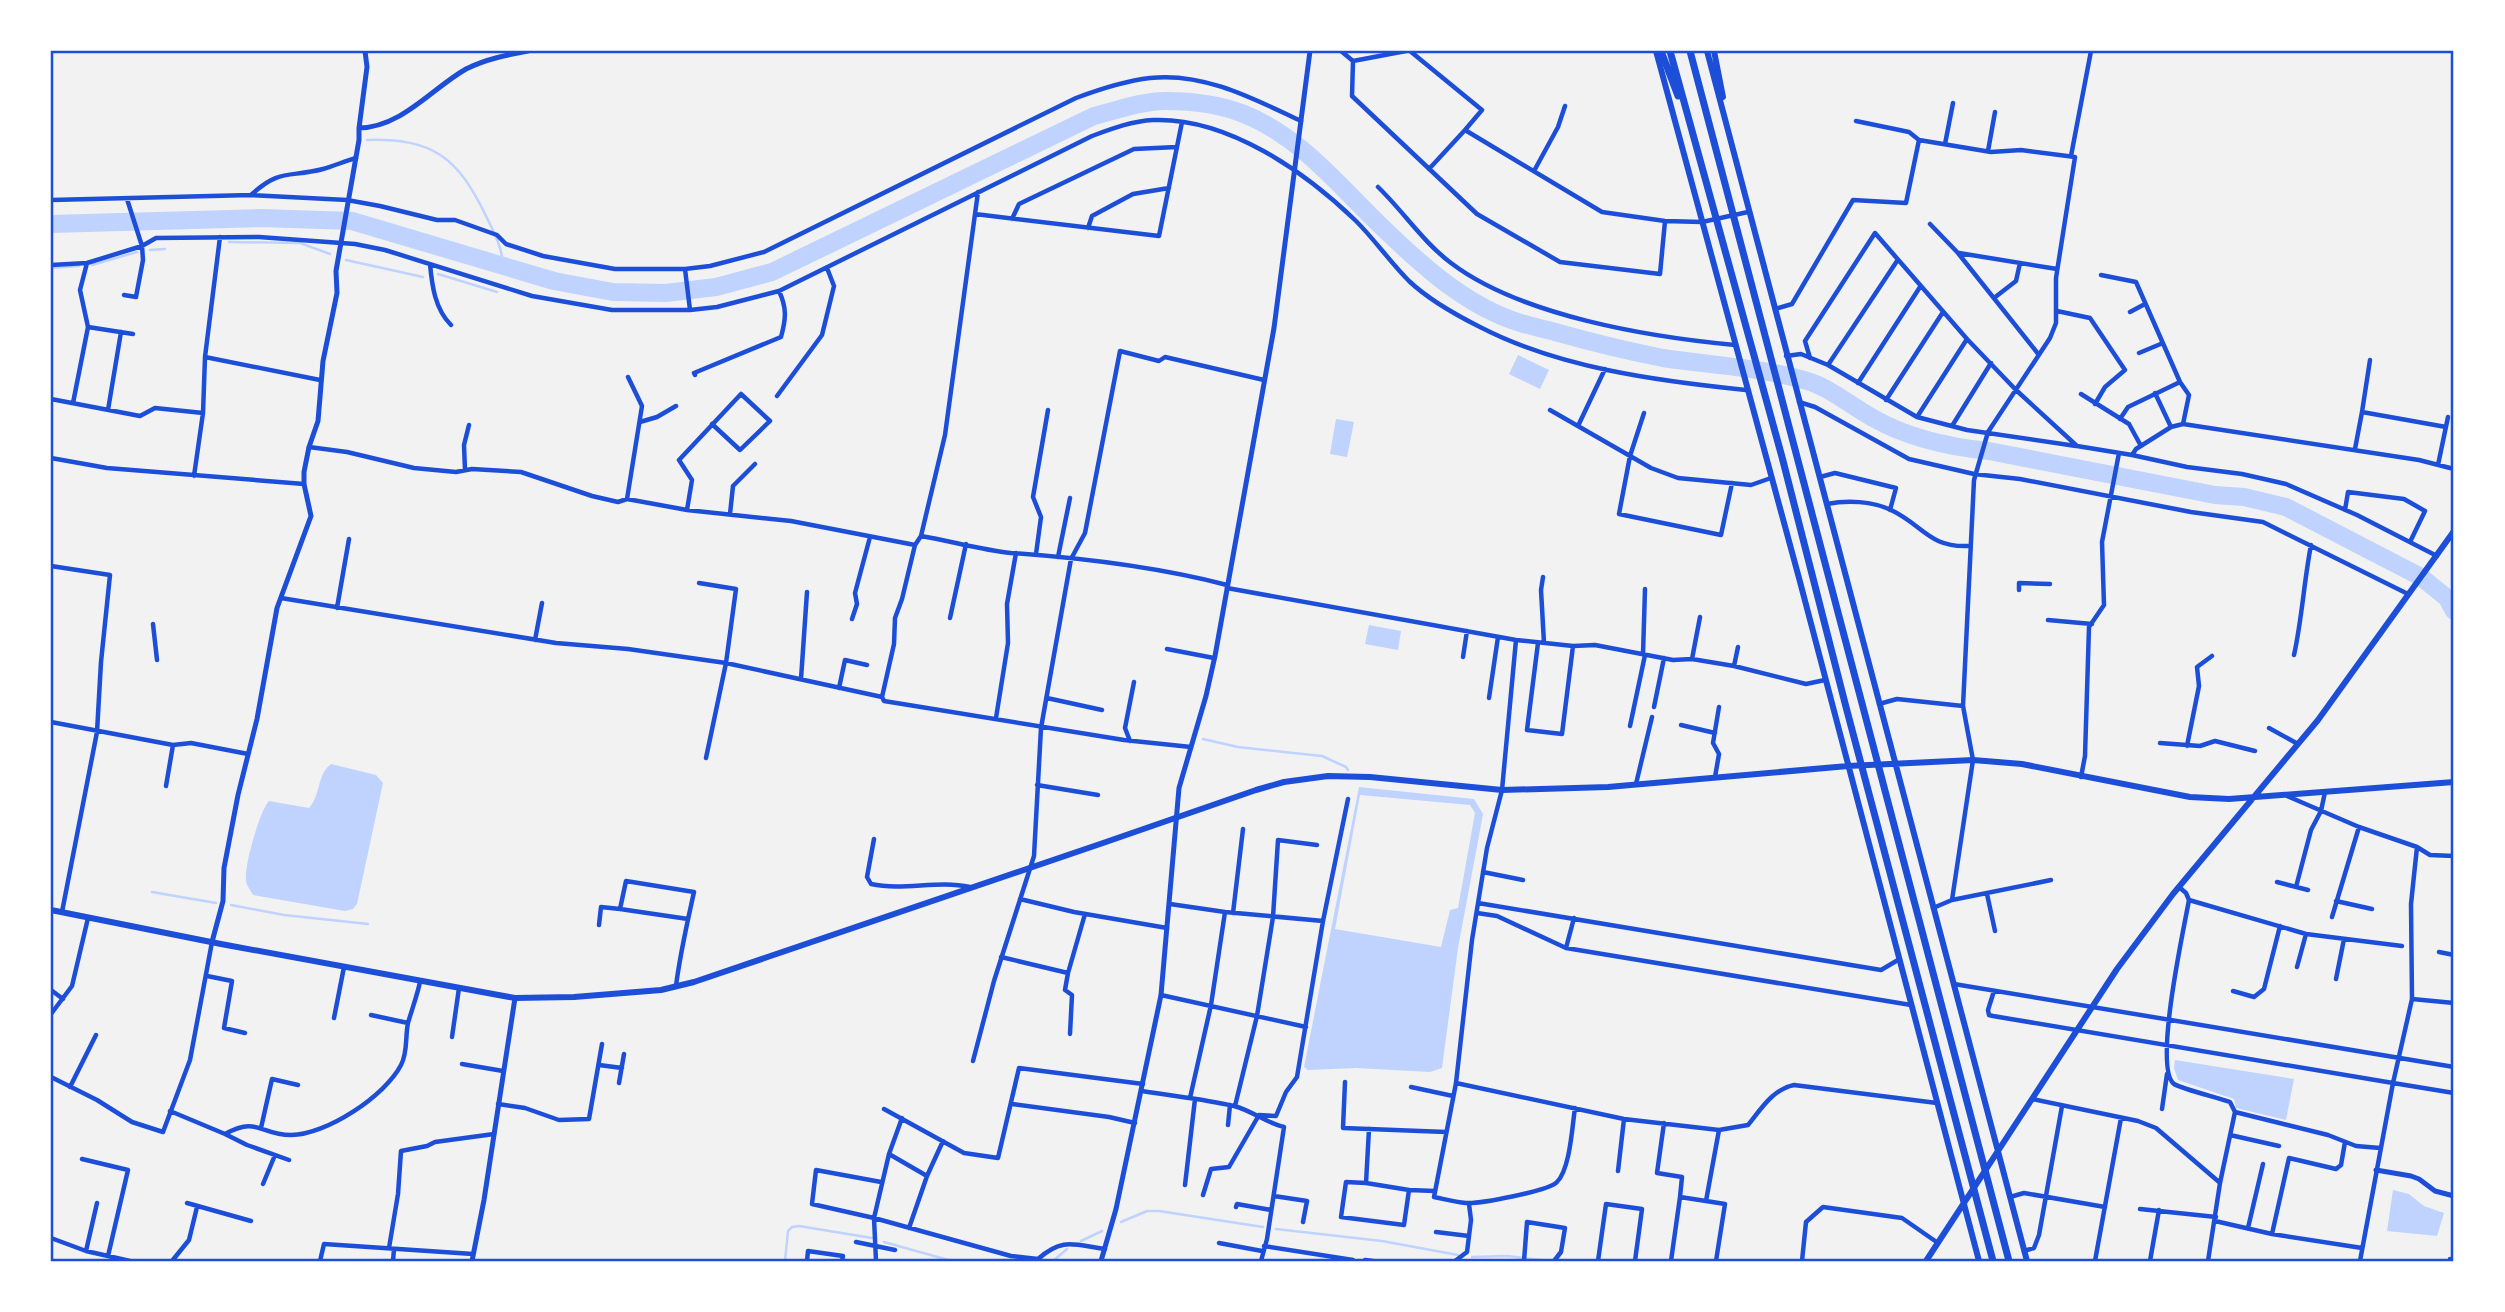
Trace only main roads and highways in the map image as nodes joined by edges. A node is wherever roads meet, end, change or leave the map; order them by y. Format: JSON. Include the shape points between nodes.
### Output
{"nodes":[{"id":1,"x":1656,"y":51,"type":"edge"},
{"id":2,"x":1661,"y":51,"type":"edge"},
{"id":3,"x":1670,"y":51,"type":"edge"},
{"id":4,"x":1690,"y":51,"type":"edge"},
{"id":5,"x":1707,"y":51,"type":"edge"},
{"id":6,"x":1714,"y":51,"type":"edge"},
{"id":7,"x":1723,"y":108,"type":"junction"},
{"id":8,"x":1693,"y":140,"type":"junction"},
{"id":9,"x":2454,"y":531,"type":"edge"},
{"id":10,"x":1894,"y":763,"type":"junction"},
{"id":11,"x":1848,"y":766,"type":"junction"},
{"id":12,"x":2454,"y":782,"type":"edge"},
{"id":13,"x":2255,"y":797,"type":"junction"},
{"id":14,"x":51,"y":909,"type":"edge"},
{"id":15,"x":1997,"y":1153,"type":"junction"},
{"id":16,"x":1964,"y":1203,"type":"junction"},
{"id":17,"x":1926,"y":1261,"type":"edge"},
{"id":18,"x":1979,"y":1261,"type":"edge"},
{"id":19,"x":1993,"y":1261,"type":"edge"},
{"id":20,"x":2009,"y":1261,"type":"edge"},
{"id":21,"x":2027,"y":1261,"type":"edge"}],
"edges":[{"from":1,"to":11,"type":"main road"},
{"from":2,"to":8,"type":"highway"},
{"from":3,"to":8,"type":"highway"},
{"from":4,"to":20,"type":"highway"},
{"from":5,"to":7,"type":"main road"},
{"from":6,"to":7,"type":"main road"},
{"from":7,"to":10,"type":"main road"},
{"from":8,"to":19,"type":"highway","via":[[1782,457]]},
{"from":9,"to":13,"type":"main road","via":[[2299,745]]},
{"from":10,"to":11,"type":"main road"},
{"from":10,"to":13,"type":"main road","via":[[1973,760],[2022,764],[2190,797]]},
{"from":10,"to":15,"type":"main road"},
{"from":11,"to":14,"type":"main road","via":[[1502,790],[1370,777],[1308,778],[1176,816],[729,971],[661,990],[575,997],[515,998]]},
{"from":11,"to":16,"type":"main road"},
{"from":12,"to":13,"type":"main road"},
{"from":13,"to":15,"type":"main road","via":[[2125,958]]},
{"from":15,"to":16,"type":"main road"},
{"from":15,"to":21,"type":"main road"},
{"from":16,"to":17,"type":"main road"},
{"from":16,"to":18,"type":"main road"}]}
